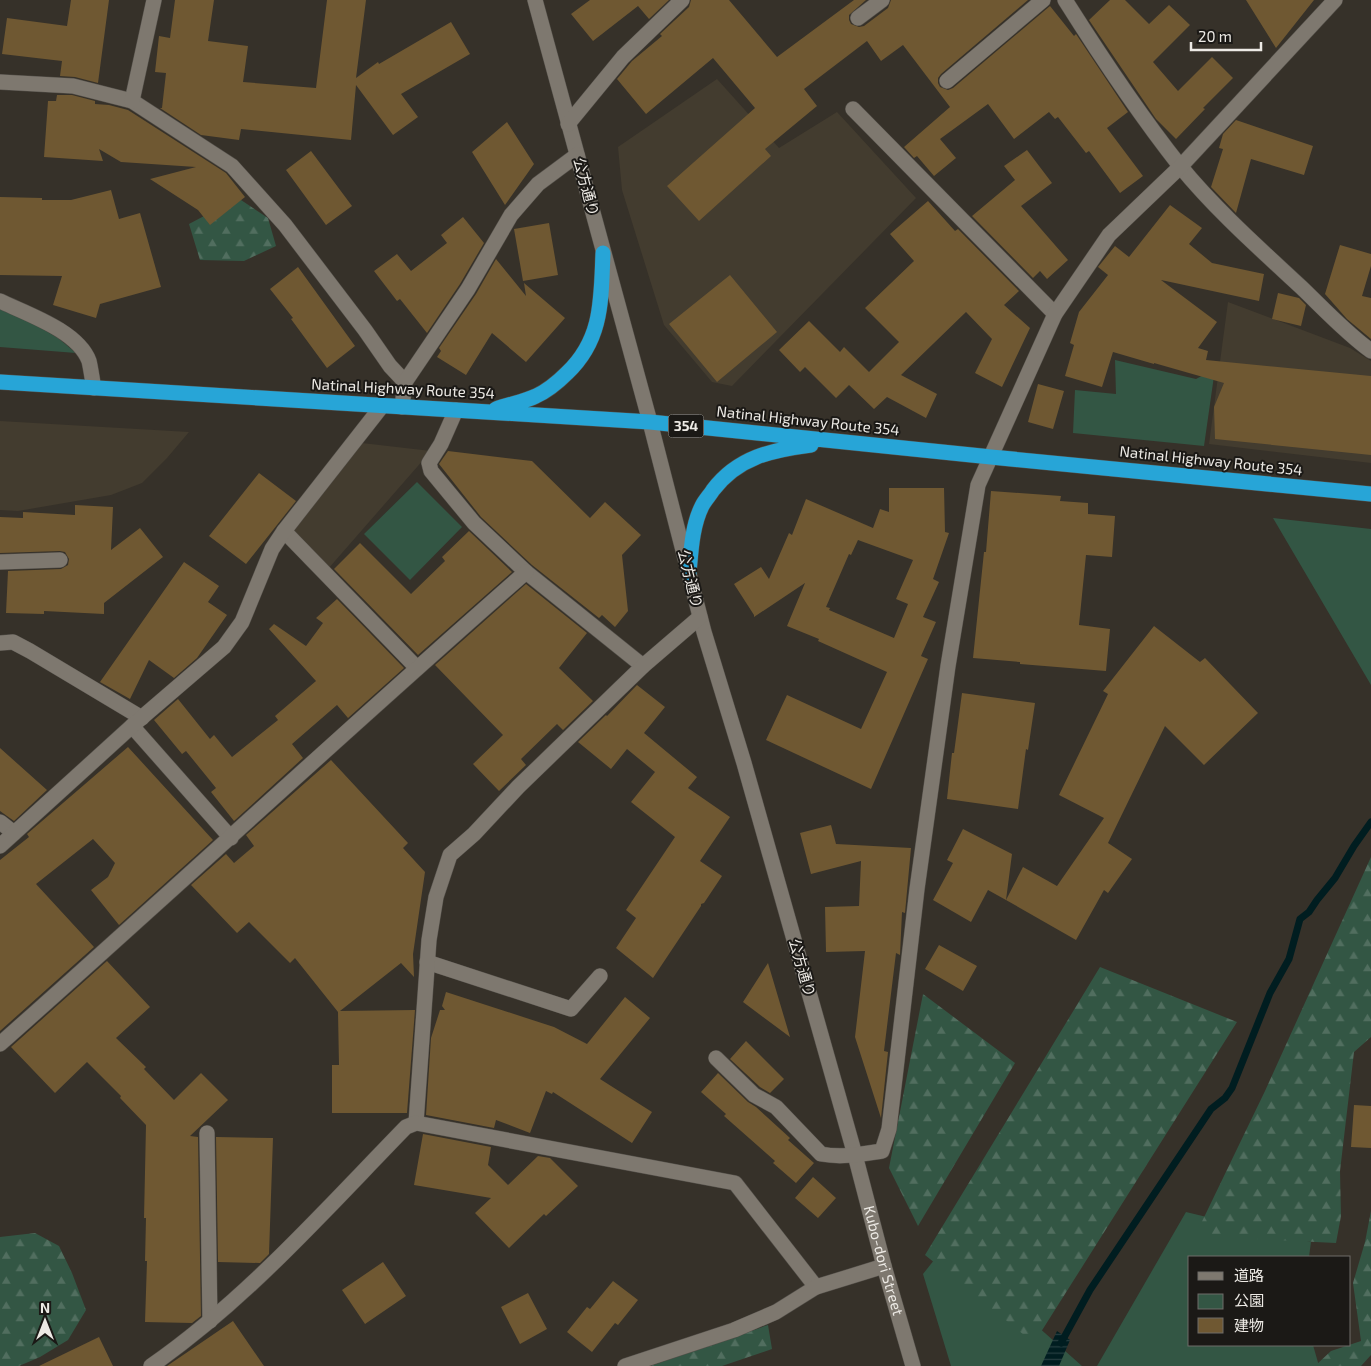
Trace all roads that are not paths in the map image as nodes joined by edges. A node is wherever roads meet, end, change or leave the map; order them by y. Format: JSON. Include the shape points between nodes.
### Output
{"nodes":[{"id":1,"x":154,"y":0,"type":"edge"},
{"id":2,"x":535,"y":0,"type":"edge"},
{"id":3,"x":682,"y":0,"type":"edge"},
{"id":4,"x":882,"y":0,"type":"edge"},
{"id":5,"x":1043,"y":0,"type":"edge"},
{"id":6,"x":1065,"y":0,"type":"edge"},
{"id":7,"x":1334,"y":0,"type":"edge"},
{"id":8,"x":858,"y":18,"type":"dead end"},
{"id":9,"x":947,"y":81,"type":"dead end"},
{"id":10,"x":0,"y":82,"type":"edge"},
{"id":11,"x":132,"y":101,"type":"junction"},
{"id":12,"x":853,"y":109,"type":"dead end"},
{"id":13,"x":568,"y":124,"type":"junction"},
{"id":14,"x":577,"y":155,"type":"junction"},
{"id":15,"x":1181,"y":166,"type":"junction"},
{"id":16,"x":603,"y":253,"type":"junction"},
{"id":17,"x":0,"y":301,"type":"edge"},
{"id":18,"x":1055,"y":314,"type":"junction"},
{"id":19,"x":1371,"y":351,"type":"edge"},
{"id":20,"x":0,"y":382,"type":"edge"},
{"id":21,"x":405,"y":382,"type":"junction"},
{"id":22,"x":94,"y":388,"type":"junction"},
{"id":23,"x":382,"y":406,"type":"junction"},
{"id":24,"x":402,"y":407,"type":"junction"},
{"id":25,"x":456,"y":410,"type":"junction"},
{"id":26,"x":487,"y":411,"type":"junction"},
{"id":27,"x":650,"y":422,"type":"junction"},
{"id":28,"x":840,"y":442,"type":"junction"},
{"id":29,"x":990,"y":458,"type":"junction"},
{"id":30,"x":1371,"y":494,"type":"edge"},
{"id":31,"x":284,"y":532,"type":"junction"},
{"id":32,"x":60,"y":560,"type":"dead end"},
{"id":33,"x":0,"y":562,"type":"edge"},
{"id":34,"x":526,"y":572,"type":"junction"},
{"id":35,"x":689,"y":574,"type":"junction"},
{"id":36,"x":700,"y":617,"type":"junction"},
{"id":37,"x":0,"y":643,"type":"edge"},
{"id":38,"x":643,"y":666,"type":"junction"},
{"id":39,"x":417,"y":668,"type":"junction"},
{"id":40,"x":137,"y":722,"type":"junction"},
{"id":41,"x":0,"y":822,"type":"edge"},
{"id":42,"x":14,"y":833,"type":"junction"},
{"id":43,"x":231,"y":838,"type":"junction"},
{"id":44,"x":0,"y":846,"type":"edge"},
{"id":45,"x":427,"y":962,"type":"junction"},
{"id":46,"x":600,"y":976,"type":"dead end"},
{"id":47,"x":0,"y":1044,"type":"edge"},
{"id":48,"x":716,"y":1058,"type":"dead end"},
{"id":49,"x":416,"y":1123,"type":"junction"},
{"id":50,"x":207,"y":1133,"type":"dead end"},
{"id":51,"x":855,"y":1155,"type":"junction"},
{"id":52,"x":884,"y":1266,"type":"junction"},
{"id":53,"x":816,"y":1287,"type":"junction"},
{"id":54,"x":210,"y":1321,"type":"junction"},
{"id":55,"x":151,"y":1366,"type":"edge"},
{"id":56,"x":625,"y":1366,"type":"edge"},
{"id":57,"x":913,"y":1366,"type":"edge"}],
"edges":[{"from":1,"to":11,"type":"street"},
{"from":2,"to":13,"type":"street","name":"公方通り"},
{"from":3,"to":13,"type":"street","via":[[623,57]]},
{"from":4,"to":8,"type":"street"},
{"from":5,"to":9,"type":"street"},
{"from":6,"to":15,"type":"street","via":[[1110,70]]},
{"from":7,"to":15,"type":"street"},
{"from":10,"to":11,"type":"street","via":[[73,86]]},
{"from":11,"to":21,"type":"street","via":[[232,166],[285,225]]},
{"from":12,"to":18,"type":"street"},
{"from":13,"to":14,"type":"street","name":"公方通り"},
{"from":14,"to":16,"type":"street","name":"公方通り"},
{"from":14,"to":21,"type":"street","via":[[538,184],[512,215],[468,289]]},
{"from":15,"to":18,"type":"street","via":[[1109,236]]},
{"from":15,"to":19,"type":"street","via":[[1233,224],[1351,337]]},
{"from":16,"to":26,"type":"highway","via":[[601,305],[594,335],[580,362],[560,381],[536,396]]},
{"from":16,"to":27,"type":"street","name":"公方通り"},
{"from":17,"to":22,"type":"street","via":[[73,340],[88,360]]},
{"from":18,"to":29,"type":"street"},
{"from":20,"to":22,"type":"highway","name":"Natinal Highway Route 354","number":"354"},
{"from":21,"to":24,"type":"street"},
{"from":22,"to":23,"type":"highway","name":"Natinal Highway Route 354","number":"354"},
{"from":23,"to":24,"type":"highway","name":"Natinal Highway Route 354","number":"354"},
{"from":23,"to":31,"type":"street"},
{"from":24,"to":25,"type":"highway","name":"Natinal Highway Route 354","number":"354"},
{"from":25,"to":26,"type":"highway","name":"Natinal Highway Route 354","number":"354"},
{"from":25,"to":34,"type":"street","via":[[429,463],[431,471],[474,523]]},
{"from":26,"to":27,"type":"highway","name":"Natinal Highway Route 354","number":"354"},
{"from":27,"to":28,"type":"highway","name":"Natinal Highway Route 354","number":"354"},
{"from":27,"to":35,"type":"street","name":"公方通り"},
{"from":28,"to":29,"type":"highway","name":"Natinal Highway Route 354","number":"354"},
{"from":28,"to":35,"type":"highway","via":[[778,449],[746,461],[719,482],[702,506],[693,536]]},
{"from":29,"to":30,"type":"highway","name":"Natinal Highway Route 354","number":"354"},
{"from":29,"to":51,"type":"street","via":[[978,485],[948,666],[917,889],[889,1129],[882,1151]]},
{"from":31,"to":39,"type":"street"},
{"from":31,"to":40,"type":"street","via":[[272,549],[242,622],[224,648]]},
{"from":32,"to":33,"type":"street"},
{"from":34,"to":38,"type":"street"},
{"from":34,"to":39,"type":"street"},
{"from":35,"to":36,"type":"street","name":"公方通り"},
{"from":36,"to":38,"type":"street"},
{"from":36,"to":51,"type":"street","name":"公方通り"},
{"from":37,"to":40,"type":"street","via":[[13,642],[30,651]]},
{"from":38,"to":45,"type":"street","via":[[450,855],[436,897]]},
{"from":39,"to":43,"type":"street"},
{"from":40,"to":42,"type":"street"},
{"from":40,"to":43,"type":"street"},
{"from":41,"to":42,"type":"street"},
{"from":42,"to":44,"type":"street"},
{"from":43,"to":47,"type":"street"},
{"from":45,"to":46,"type":"street","via":[[571,1009]]},
{"from":45,"to":49,"type":"street"},
{"from":48,"to":51,"type":"street","via":[[754,1095],[776,1106],[822,1154]]},
{"from":49,"to":53,"type":"street","via":[[735,1183]]},
{"from":49,"to":54,"type":"street","via":[[406,1127],[287,1249]]},
{"from":50,"to":54,"type":"street"},
{"from":51,"to":52,"type":"street","name":"Kubo-dori Street"},
{"from":52,"to":53,"type":"street"},
{"from":52,"to":57,"type":"street","name":"Kubo-dori Street"},
{"from":53,"to":56,"type":"street","via":[[776,1312],[734,1330]]},
{"from":54,"to":55,"type":"street"}]}
